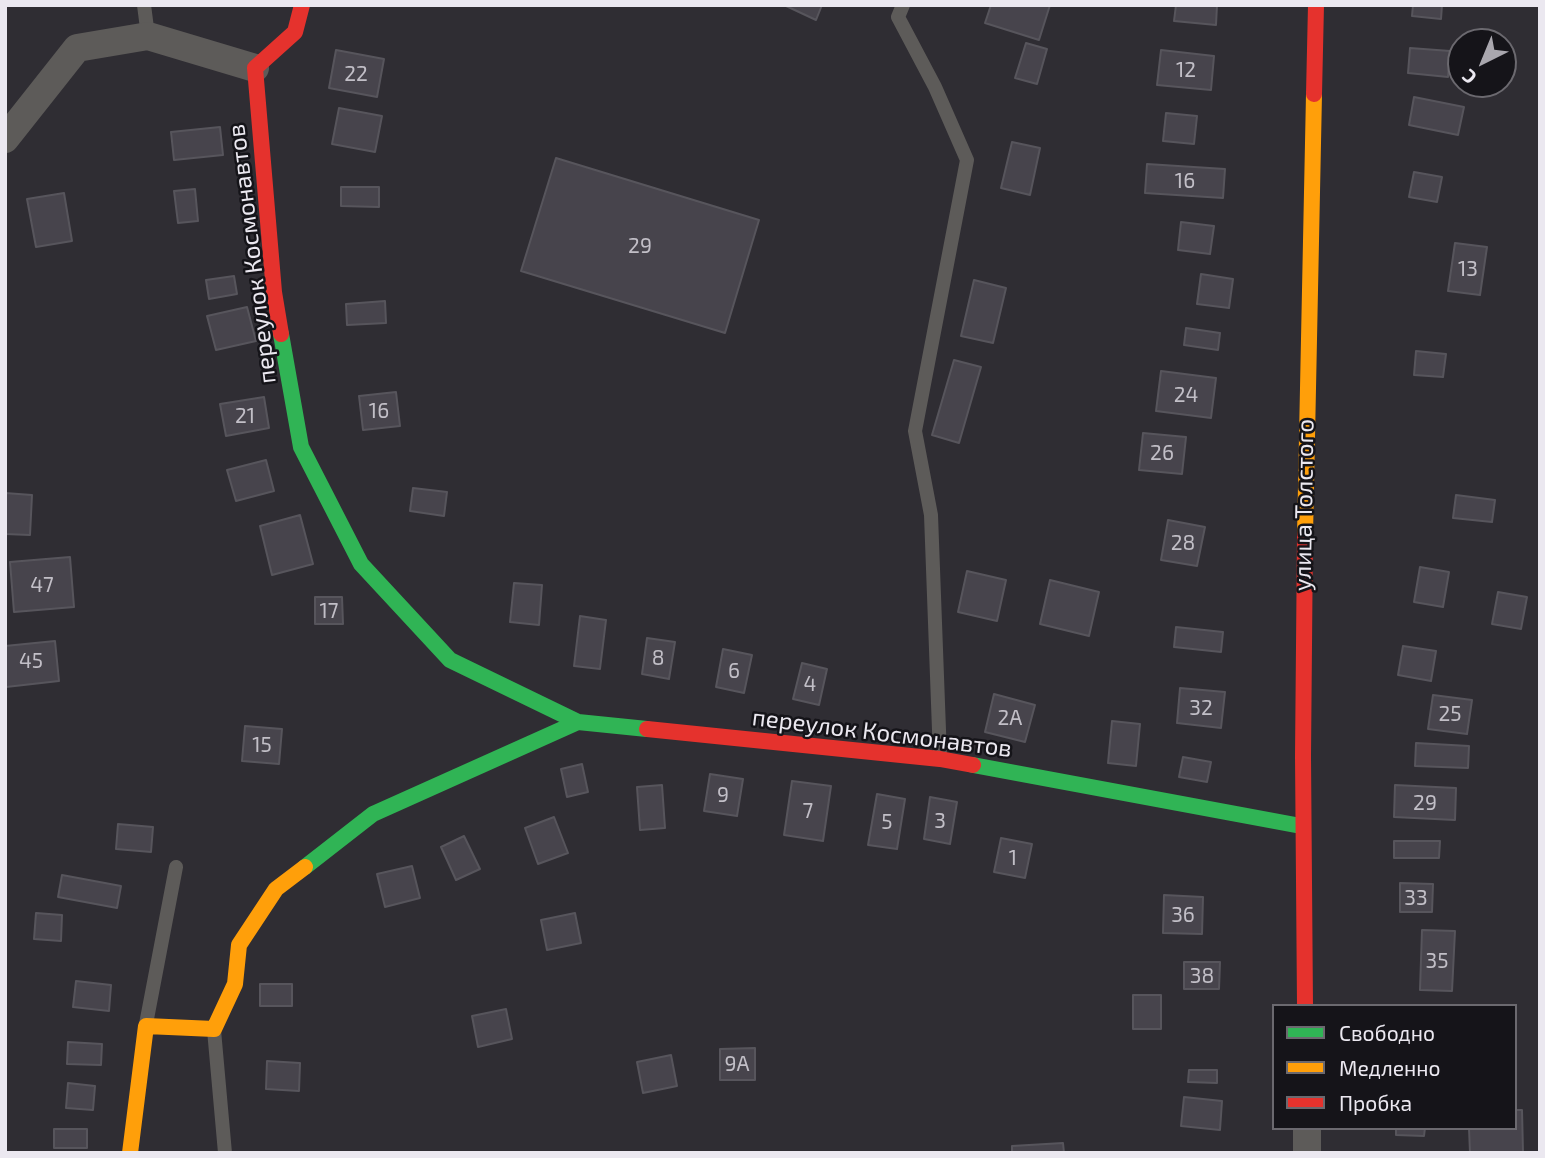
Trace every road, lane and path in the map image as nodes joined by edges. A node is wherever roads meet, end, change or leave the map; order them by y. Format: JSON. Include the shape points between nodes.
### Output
{"nodes":[{"id":1,"x":144,"y":5,"type":"edge"},
{"id":2,"x":302,"y":5,"type":"edge"},
{"id":3,"x":903,"y":5,"type":"edge"},
{"id":4,"x":1316,"y":5,"type":"edge"},
{"id":5,"x":148,"y":36,"type":"junction"},
{"id":6,"x":255,"y":68,"type":"junction"},
{"id":7,"x":5,"y":139,"type":"edge"},
{"id":8,"x":579,"y":723,"type":"junction"},
{"id":9,"x":940,"y":759,"type":"junction"},
{"id":10,"x":1301,"y":826,"type":"junction"},
{"id":11,"x":176,"y":867,"type":"dead end"},
{"id":12,"x":1305,"y":1004,"type":"edge"},
{"id":13,"x":146,"y":1026,"type":"junction"},
{"id":14,"x":214,"y":1029,"type":"junction"},
{"id":15,"x":1307,"y":1130,"type":"edge"},
{"id":16,"x":130,"y":1153,"type":"edge"},
{"id":17,"x":225,"y":1153,"type":"edge"},
{"id":18,"x":1307,"y":1153,"type":"edge"}],
"edges":[{"from":1,"to":5,"type":"lane"},
{"from":2,"to":6,"type":"street","via":[[295,32]]},
{"from":3,"to":9,"type":"lane","via":[[898,16],[967,160],[915,431],[931,515]]},
{"from":4,"to":10,"type":"street","name":"улица Толстого"},
{"from":5,"to":6,"type":"street"},
{"from":5,"to":7,"type":"street","via":[[77,48]]},
{"from":6,"to":8,"type":"street","name":"переулок Космонавтов","via":[[274,292],[301,447],[360,564],[450,660]]},
{"from":8,"to":9,"type":"street","name":"переулок Космонавтов"},
{"from":8,"to":14,"type":"street","name":"переулок Космонавтов","via":[[373,814],[276,889],[239,945],[235,984]]},
{"from":9,"to":10,"type":"street","name":"переулок Космонавтов"},
{"from":10,"to":12,"type":"street","name":"улица Толстого"},
{"from":11,"to":13,"type":"lane"},
{"from":13,"to":14,"type":"street"},
{"from":13,"to":16,"type":"street"},
{"from":14,"to":17,"type":"lane"},
{"from":15,"to":18,"type":"street"}]}
